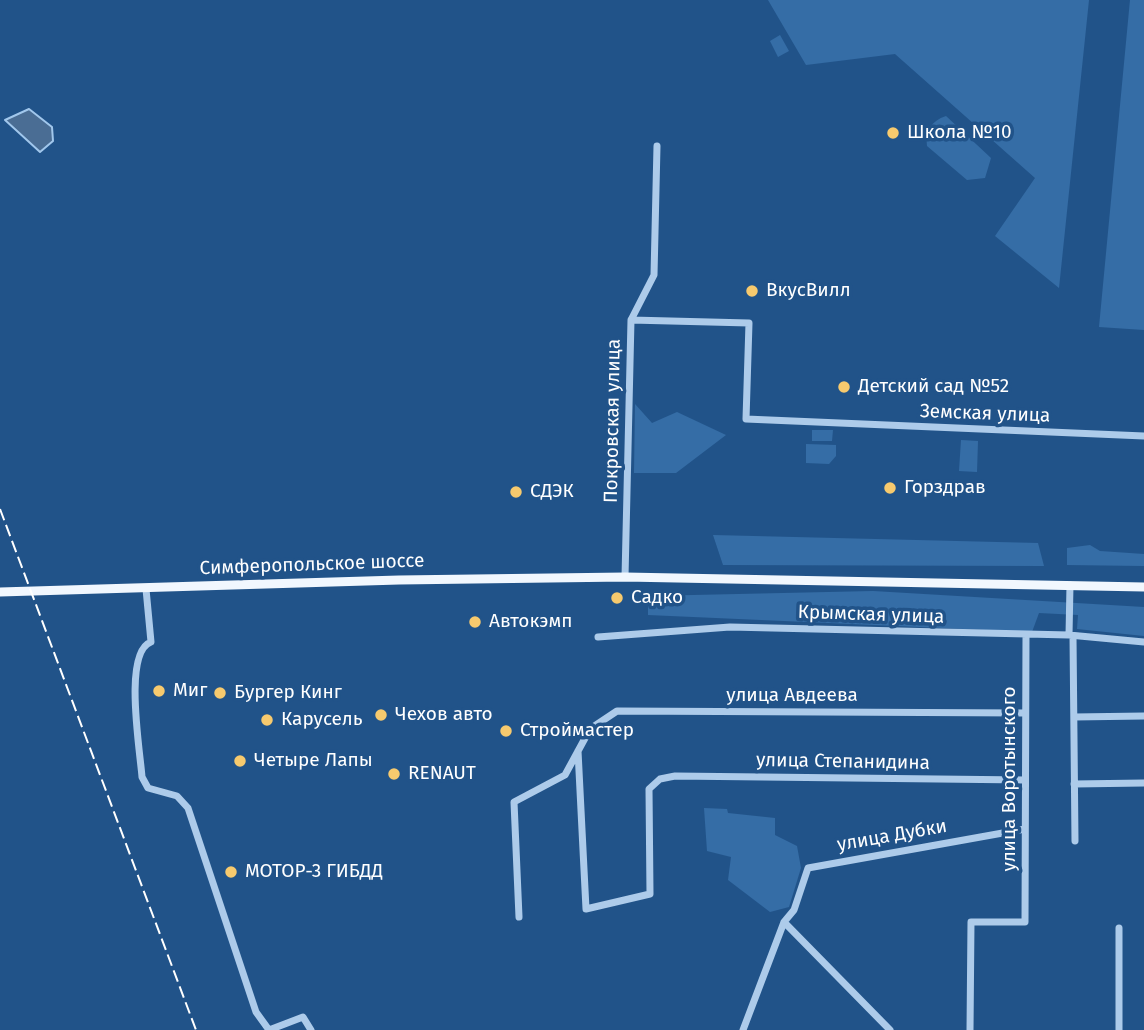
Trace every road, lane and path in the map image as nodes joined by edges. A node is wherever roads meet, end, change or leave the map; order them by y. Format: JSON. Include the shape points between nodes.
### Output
{"nodes":[{"id":1,"x":657,"y":146,"type":"dead end"},
{"id":2,"x":631,"y":320,"type":"junction"},
{"id":3,"x":1144,"y":436,"type":"edge"},
{"id":4,"x":625,"y":577,"type":"junction"},
{"id":5,"x":1070,"y":585,"type":"junction"},
{"id":6,"x":1144,"y":587,"type":"edge"},
{"id":7,"x":146,"y":589,"type":"junction"},
{"id":8,"x":0,"y":592,"type":"edge"},
{"id":9,"x":1026,"y":635,"type":"junction"},
{"id":10,"x":1071,"y":635,"type":"junction"},
{"id":11,"x":598,"y":637,"type":"dead end"},
{"id":12,"x":1144,"y":642,"type":"edge"},
{"id":13,"x":1025,"y":713,"type":"junction"},
{"id":14,"x":1144,"y":716,"type":"edge"},
{"id":15,"x":1074,"y":717,"type":"junction"},
{"id":16,"x":578,"y":751,"type":"junction"},
{"id":17,"x":1025,"y":780,"type":"junction"},
{"id":18,"x":1144,"y":783,"type":"edge"},
{"id":19,"x":1073,"y":784,"type":"junction"},
{"id":20,"x":1025,"y":829,"type":"junction"},
{"id":21,"x":1074,"y":841,"type":"dead end"},
{"id":22,"x":519,"y":917,"type":"dead end"},
{"id":23,"x":784,"y":922,"type":"junction"},
{"id":24,"x":1119,"y":928,"type":"dead end"},
{"id":25,"x":310,"y":1030,"type":"edge"},
{"id":26,"x":743,"y":1030,"type":"edge"},
{"id":27,"x":890,"y":1030,"type":"edge"},
{"id":28,"x":970,"y":1030,"type":"edge"},
{"id":29,"x":1119,"y":1030,"type":"edge"}],
"edges":[{"from":1,"to":2,"type":"street","name":"Покровская улица","via":[[654,275]]},
{"from":2,"to":3,"type":"street","name":"Земская улица","via":[[749,323],[746,419]]},
{"from":2,"to":4,"type":"street","name":"Покровская улица"},
{"from":4,"to":5,"type":"main road","name":"Симферопольское шоссе"},
{"from":4,"to":7,"type":"main road","name":"Симферопольское шоссе"},
{"from":5,"to":6,"type":"main road","name":"Симферопольское шоссе"},
{"from":5,"to":10,"type":"street"},
{"from":7,"to":8,"type":"main road","name":"Симферопольское шоссе"},
{"from":7,"to":25,"type":"street","via":[[151,642],[142,647],[136,671],[142,777],[148,788],[177,796],[188,808],[256,1012],[269,1030],[303,1017]]},
{"from":9,"to":10,"type":"street","name":"Крымская улица"},
{"from":9,"to":11,"type":"street","name":"Крымская улица","via":[[730,627]]},
{"from":9,"to":13,"type":"street","name":"улица Воротынского"},
{"from":10,"to":12,"type":"street","name":"Крымская улица"},
{"from":10,"to":15,"type":"street"},
{"from":13,"to":16,"type":"street","name":"улица Авдеева","via":[[617,711],[590,729]]},
{"from":13,"to":17,"type":"street","name":"улица Воротынского"},
{"from":14,"to":15,"type":"street"},
{"from":15,"to":19,"type":"street"},
{"from":16,"to":17,"type":"street","name":"улица Степанидина","via":[[586,909],[650,894],[649,789],[660,779]]},
{"from":16,"to":22,"type":"street","name":"улица Авдеева","via":[[565,775],[514,802]]},
{"from":17,"to":20,"type":"street","name":"улица Воротынского"},
{"from":18,"to":19,"type":"street"},
{"from":19,"to":21,"type":"street"},
{"from":20,"to":23,"type":"street","name":"улица Дубки","via":[[808,867],[794,910]]},
{"from":20,"to":28,"type":"street","name":"улица Воротынского","via":[[1026,922],[971,922]]},
{"from":23,"to":26,"type":"street"},
{"from":23,"to":27,"type":"street"},
{"from":24,"to":29,"type":"street"}]}
